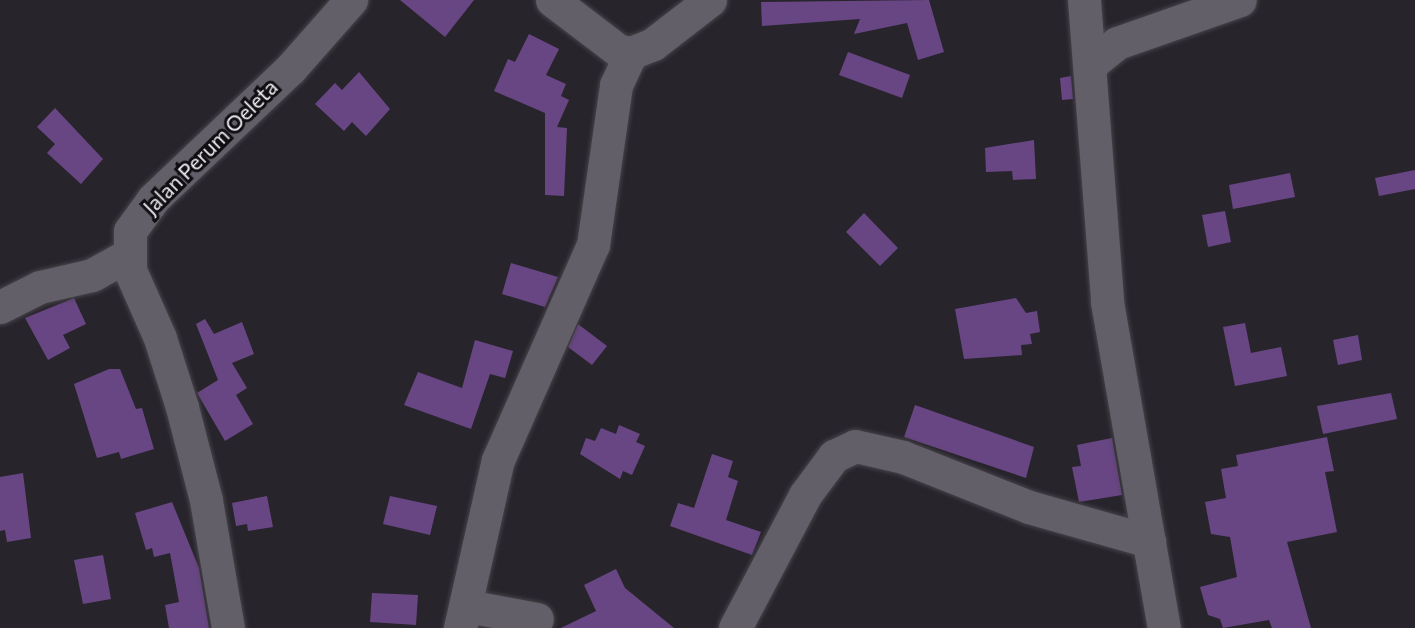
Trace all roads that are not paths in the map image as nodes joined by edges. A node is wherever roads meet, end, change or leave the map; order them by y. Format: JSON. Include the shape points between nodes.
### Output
{"nodes":[{"id":1,"x":351,"y":0,"type":"edge"},
{"id":2,"x":552,"y":0,"type":"edge"},
{"id":3,"x":710,"y":0,"type":"edge"},
{"id":4,"x":1084,"y":0,"type":"edge"},
{"id":5,"x":1240,"y":0,"type":"edge"},
{"id":6,"x":631,"y":54,"type":"junction"},
{"id":7,"x":1089,"y":65,"type":"junction"},
{"id":8,"x":128,"y":255,"type":"junction"},
{"id":9,"x":0,"y":307,"type":"edge"},
{"id":10,"x":1149,"y":541,"type":"junction"},
{"id":11,"x":464,"y":617,"type":"edge"},
{"id":12,"x":537,"y":619,"type":"dead end"},
{"id":13,"x":228,"y":628,"type":"edge"},
{"id":14,"x":735,"y":628,"type":"edge"},
{"id":15,"x":1164,"y":628,"type":"edge"}],
"edges":[{"from":1,"to":8,"type":"street","name":"Jalan Perum Oeleta","via":[[291,68],[153,200],[130,231]]},
{"from":2,"to":6,"type":"street","via":[[619,51]]},
{"from":3,"to":6,"type":"street","via":[[653,44]]},
{"from":4,"to":7,"type":"street"},
{"from":5,"to":7,"type":"street","via":[[1117,44]]},
{"from":6,"to":11,"type":"street","via":[[609,110],[592,245],[498,460]]},
{"from":7,"to":10,"type":"street","via":[[1107,302]]},
{"from":8,"to":9,"type":"street","via":[[92,276],[40,287]]},
{"from":8,"to":13,"type":"street","via":[[182,407],[206,500]]},
{"from":10,"to":14,"type":"street","via":[[1029,507],[903,457],[855,446],[834,456],[805,495]]},
{"from":10,"to":15,"type":"street"},
{"from":11,"to":12,"type":"street"}]}
